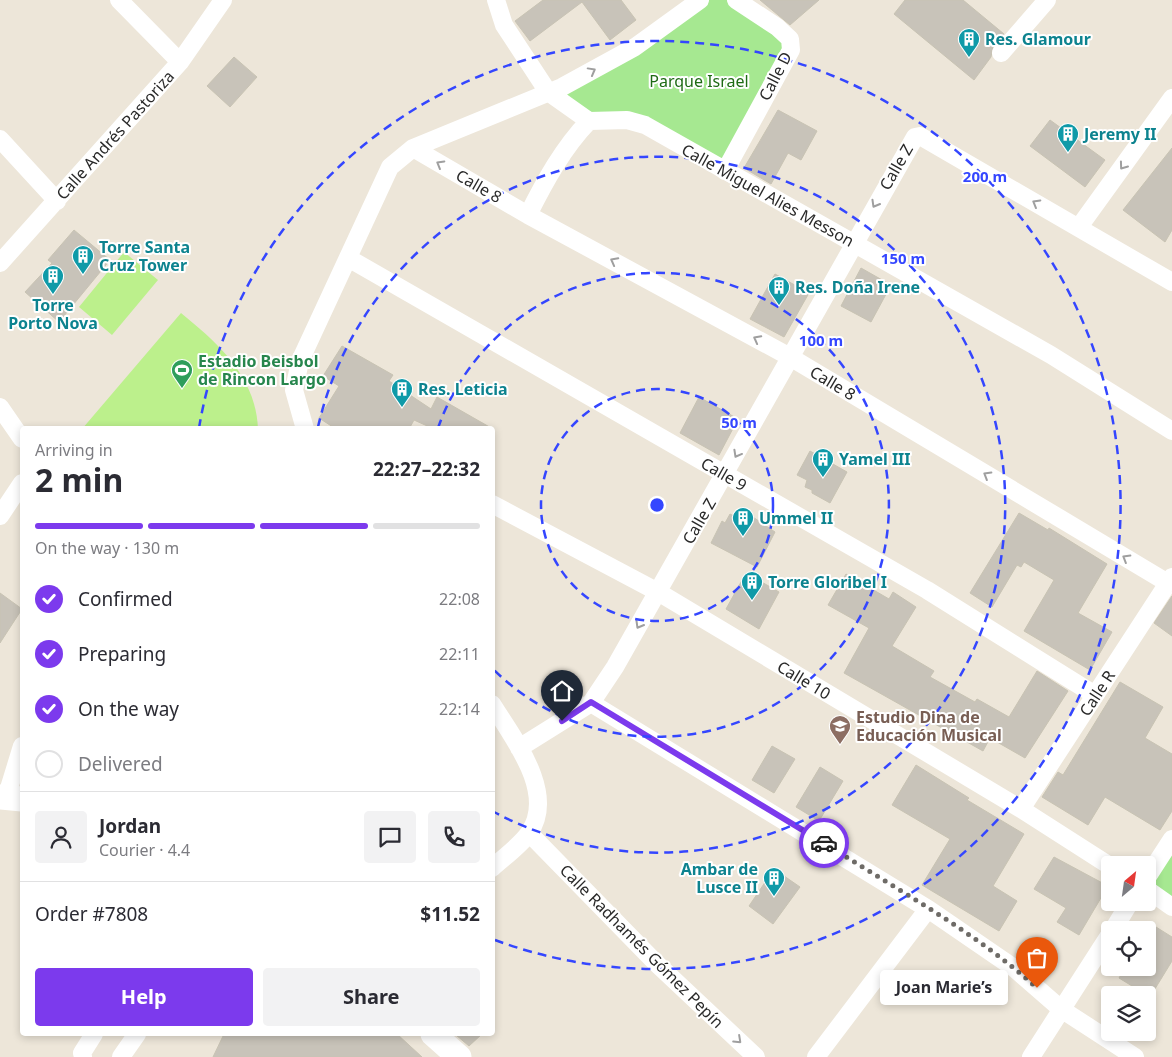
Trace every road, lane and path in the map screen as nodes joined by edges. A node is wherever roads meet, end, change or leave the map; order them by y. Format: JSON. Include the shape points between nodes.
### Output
{"nodes":[{"id":1,"x":118,"y":0,"type":"edge"},
{"id":2,"x":223,"y":0,"type":"edge"},
{"id":3,"x":496,"y":0,"type":"edge"},
{"id":4,"x":700,"y":0,"type":"edge"},
{"id":5,"x":736,"y":0,"type":"edge"},
{"id":6,"x":1047,"y":0,"type":"edge"},
{"id":7,"x":1001,"y":54,"type":"dead end"},
{"id":8,"x":180,"y":62,"type":"junction"},
{"id":9,"x":548,"y":92,"type":"junction"},
{"id":10,"x":1172,"y":98,"type":"edge"},
{"id":11,"x":589,"y":121,"type":"junction"},
{"id":12,"x":0,"y":139,"type":"edge"},
{"id":13,"x":413,"y":148,"type":"junction"},
{"id":14,"x":724,"y":171,"type":"junction"},
{"id":15,"x":56,"y":201,"type":"junction"},
{"id":16,"x":528,"y":215,"type":"junction"},
{"id":17,"x":1079,"y":227,"type":"junction"},
{"id":18,"x":853,"y":243,"type":"junction"},
{"id":19,"x":348,"y":258,"type":"junction"},
{"id":20,"x":0,"y":263,"type":"edge"},
{"id":21,"x":1172,"y":282,"type":"edge"},
{"id":22,"x":790,"y":357,"type":"junction"},
{"id":23,"x":0,"y":408,"type":"edge"},
{"id":24,"x":304,"y":426,"type":"edge"},
{"id":25,"x":1172,"y":431,"type":"edge"},
{"id":26,"x":20,"y":436,"type":"edge"},
{"id":27,"x":725,"y":474,"type":"junction"},
{"id":28,"x":20,"y":486,"type":"edge"},
{"id":29,"x":495,"y":506,"type":"edge"},
{"id":30,"x":0,"y":516,"type":"edge"},
{"id":31,"x":1170,"y":580,"type":"edge"},
{"id":32,"x":658,"y":592,"type":"junction"},
{"id":33,"x":1095,"y":695,"type":"junction"},
{"id":34,"x":591,"y":702,"type":"junction"},
{"id":35,"x":495,"y":709,"type":"edge"},
{"id":36,"x":519,"y":748,"type":"junction"},
{"id":37,"x":20,"y":754,"type":"edge"},
{"id":38,"x":9,"y":798,"type":"edge"},
{"id":39,"x":1021,"y":809,"type":"junction"},
{"id":40,"x":529,"y":833,"type":"junction"},
{"id":41,"x":1172,"y":839,"type":"edge"},
{"id":42,"x":1101,"y":860,"type":"edge"},
{"id":43,"x":1156,"y":864,"type":"edge"},
{"id":44,"x":495,"y":865,"type":"edge"},
{"id":45,"x":1156,"y":896,"type":"edge"},
{"id":46,"x":1172,"y":907,"type":"edge"},
{"id":47,"x":928,"y":908,"type":"junction"},
{"id":48,"x":1101,"y":948,"type":"edge"},
{"id":49,"x":1061,"y":1009,"type":"junction"},
{"id":50,"x":93,"y":1036,"type":"edge"},
{"id":51,"x":131,"y":1036,"type":"edge"},
{"id":52,"x":435,"y":1036,"type":"edge"},
{"id":53,"x":83,"y":1057,"type":"edge"},
{"id":54,"x":121,"y":1057,"type":"edge"},
{"id":55,"x":459,"y":1057,"type":"edge"},
{"id":56,"x":756,"y":1057,"type":"edge"},
{"id":57,"x":816,"y":1057,"type":"edge"},
{"id":58,"x":1031,"y":1057,"type":"edge"},
{"id":59,"x":1135,"y":1057,"type":"edge"}],
"edges":[{"from":1,"to":8,"type":"street"},
{"from":2,"to":8,"type":"street","name":"Calle Andrés Pastoriza"},
{"from":3,"to":9,"type":"street","via":[[504,25]]},
{"from":9,"to":4,"type":"street","one_way":true,"via":[[635,47]]},
{"from":5,"to":14,"type":"street","name":"Calle D","via":[[790,39],[791,50]]},
{"from":6,"to":7,"type":"street"},
{"from":8,"to":15,"type":"street","name":"Calle Andrés Pastoriza"},
{"from":9,"to":11,"type":"street"},
{"from":9,"to":13,"type":"street"},
{"from":10,"to":17,"type":"street","one_way":true},
{"from":11,"to":14,"type":"street","name":"Calle Miguel Alies Messon","via":[[619,120],[645,125]]},
{"from":11,"to":16,"type":"street","via":[[574,137]]},
{"from":12,"to":15,"type":"street"},
{"from":16,"to":13,"type":"street","name":"Calle 8","one_way":true},
{"from":13,"to":19,"type":"street","via":[[390,167]]},
{"from":14,"to":18,"type":"street","name":"Calle Miguel Alies Messon"},
{"from":15,"to":20,"type":"street","name":"Calle Andrés Pastoriza"},
{"from":22,"to":16,"type":"street","name":"Calle 8","one_way":true},
{"from":17,"to":18,"type":"street","name":"Calle Z","one_way":true,"via":[[920,136],[911,140]]},
{"from":17,"to":21,"type":"street"},
{"from":18,"to":22,"type":"street","name":"Calle Z"},
{"from":18,"to":25,"type":"street","name":"Calle Miguel Alies Messon","via":[[1051,355]]},
{"from":19,"to":24,"type":"street","via":[[300,361],[294,390]]},
{"from":19,"to":27,"type":"street","name":"Calle 9"},
{"from":22,"to":27,"type":"street","name":"Calle Z","one_way":true},
{"from":31,"to":22,"type":"street","name":"Calle 8","one_way":true},
{"from":23,"to":26,"type":"street"},
{"from":27,"to":32,"type":"street","name":"Calle Z"},
{"from":27,"to":33,"type":"street","name":"Calle 9","via":[[927,590]]},
{"from":28,"to":30,"type":"street"},
{"from":29,"to":32,"type":"street","name":"Calle 10"},
{"from":31,"to":33,"type":"street","name":"Calle R"},
{"from":32,"to":34,"type":"street","name":"Calle Z","one_way":true},
{"from":32,"to":39,"type":"street","name":"Calle 10"},
{"from":33,"to":39,"type":"street","name":"Calle R"},
{"from":34,"to":36,"type":"street","name":"Calle Z"},
{"from":34,"to":47,"type":"street"},
{"from":35,"to":36,"type":"street"},
{"from":36,"to":40,"type":"street","via":[[534,775],[538,797]]},
{"from":37,"to":38,"type":"street"},
{"from":39,"to":42,"type":"street","name":"Calle 10"},
{"from":40,"to":44,"type":"street"},
{"from":40,"to":56,"type":"street","name":"Calle Radhamés Gómez Pepín","one_way":true,"via":[[656,963]]},
{"from":41,"to":43,"type":"street"},
{"from":45,"to":46,"type":"street"},
{"from":47,"to":49,"type":"street","via":[[1014,968]]},
{"from":47,"to":57,"type":"street"},
{"from":48,"to":49,"type":"street"},
{"from":49,"to":58,"type":"street"},
{"from":49,"to":59,"type":"street"},
{"from":50,"to":53,"type":"street","via":[[82,1053]]},
{"from":51,"to":54,"type":"street"},
{"from":52,"to":55,"type":"main road"}]}
